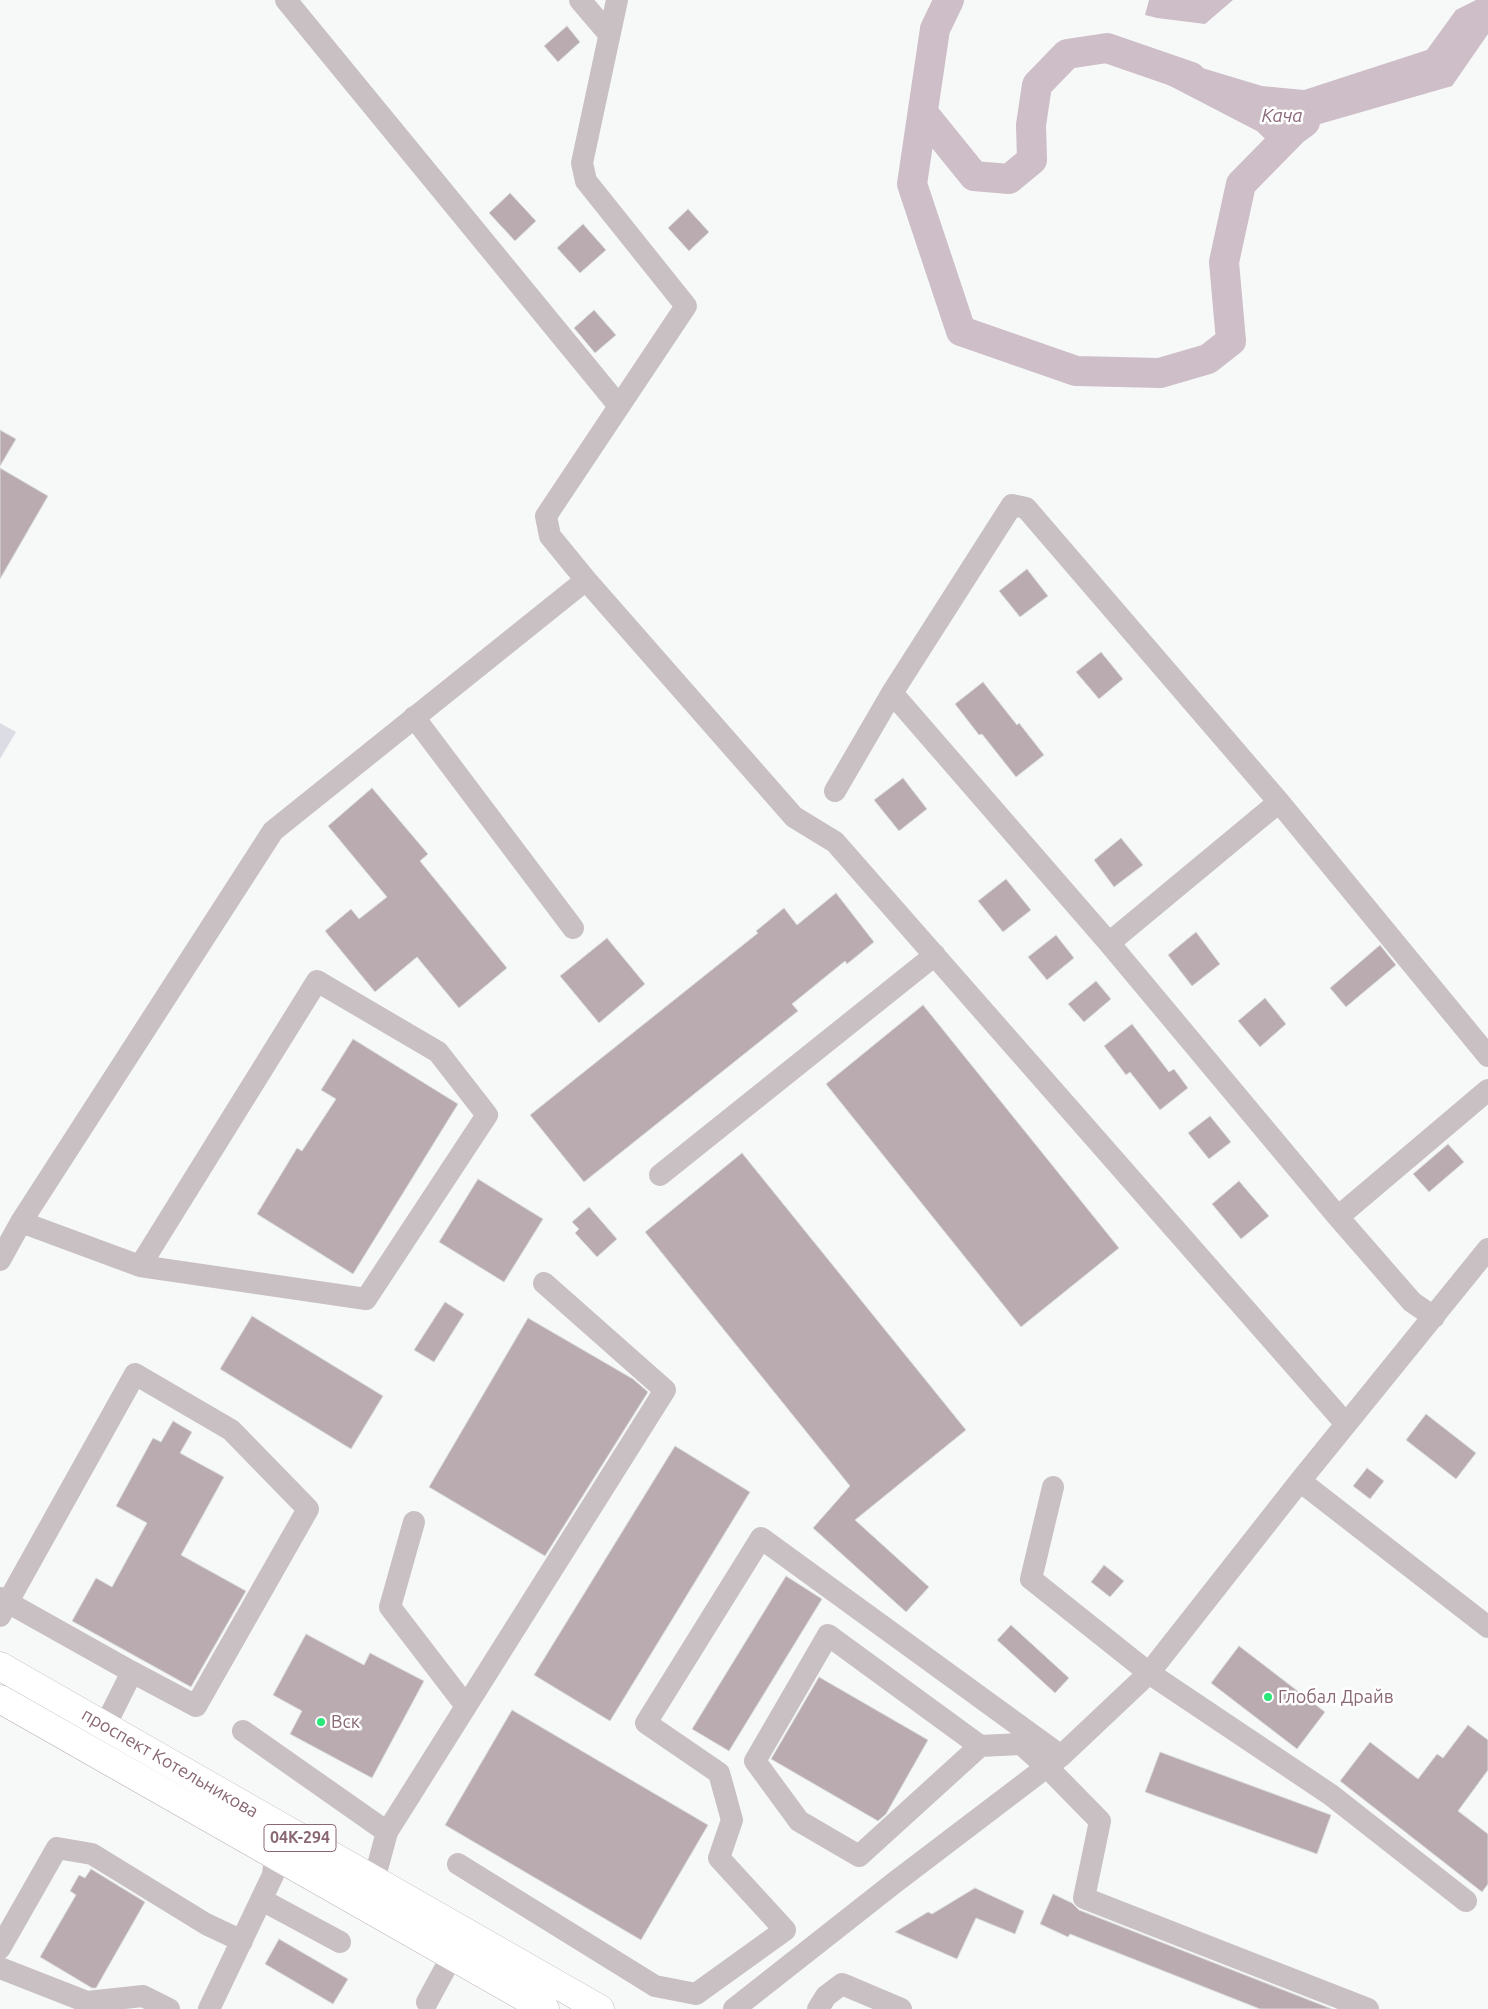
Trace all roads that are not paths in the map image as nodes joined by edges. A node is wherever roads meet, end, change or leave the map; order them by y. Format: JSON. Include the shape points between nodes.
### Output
{"nodes":[{"id":1,"x":286,"y":0,"type":"edge"},
{"id":2,"x":580,"y":0,"type":"edge"},
{"id":3,"x":617,"y":0,"type":"edge"},
{"id":4,"x":609,"y":34,"type":"junction"},
{"id":5,"x":619,"y":406,"type":"junction"},
{"id":6,"x":586,"y":580,"type":"junction"},
{"id":7,"x":892,"y":693,"type":"junction"},
{"id":8,"x":414,"y":717,"type":"junction"},
{"id":9,"x":835,"y":791,"type":"dead end"},
{"id":10,"x":1279,"y":802,"type":"junction"},
{"id":11,"x":574,"y":928,"type":"dead end"},
{"id":12,"x":1109,"y":943,"type":"junction"},
{"id":13,"x":935,"y":955,"type":"junction"},
{"id":14,"x":1488,"y":1056,"type":"edge"},
{"id":15,"x":1488,"y":1090,"type":"edge"},
{"id":16,"x":660,"y":1175,"type":"dead end"},
{"id":17,"x":1338,"y":1217,"type":"junction"},
{"id":18,"x":21,"y":1222,"type":"junction"},
{"id":19,"x":1488,"y":1249,"type":"edge"},
{"id":20,"x":0,"y":1260,"type":"edge"},
{"id":21,"x":140,"y":1266,"type":"junction"},
{"id":22,"x":544,"y":1283,"type":"dead end"},
{"id":23,"x":1434,"y":1317,"type":"junction"},
{"id":24,"x":1346,"y":1424,"type":"junction"},
{"id":25,"x":1300,"y":1481,"type":"junction"},
{"id":26,"x":1053,"y":1487,"type":"dead end"},
{"id":27,"x":414,"y":1522,"type":"dead end"},
{"id":28,"x":3,"y":1606,"type":"edge"},
{"id":29,"x":1488,"y":1627,"type":"edge"},
{"id":30,"x":0,"y":1666,"type":"edge"},
{"id":31,"x":132,"y":1672,"type":"junction"},
{"id":32,"x":1149,"y":1673,"type":"junction"},
{"id":33,"x":0,"y":1699,"type":"edge"},
{"id":34,"x":466,"y":1706,"type":"junction"},
{"id":35,"x":105,"y":1726,"type":"junction"},
{"id":36,"x":243,"y":1731,"type":"dead end"},
{"id":37,"x":980,"y":1746,"type":"junction"},
{"id":38,"x":1054,"y":1762,"type":"junction"},
{"id":39,"x":387,"y":1832,"type":"junction"},
{"id":40,"x":275,"y":1856,"type":"junction"},
{"id":41,"x":458,"y":1864,"type":"dead end"},
{"id":42,"x":374,"y":1880,"type":"junction"},
{"id":43,"x":262,"y":1900,"type":"junction"},
{"id":44,"x":1466,"y":1901,"type":"dead end"},
{"id":45,"x":242,"y":1942,"type":"junction"},
{"id":46,"x":340,"y":1942,"type":"dead end"},
{"id":47,"x":0,"y":1948,"type":"edge"},
{"id":48,"x":452,"y":1956,"type":"junction"},
{"id":49,"x":0,"y":1968,"type":"edge"},
{"id":50,"x":426,"y":2002,"type":"dead end"},
{"id":51,"x":168,"y":2009,"type":"edge"},
{"id":52,"x":209,"y":2009,"type":"edge"},
{"id":53,"x":545,"y":2009,"type":"edge"},
{"id":54,"x":600,"y":2009,"type":"edge"},
{"id":55,"x":734,"y":2009,"type":"edge"},
{"id":56,"x":818,"y":2009,"type":"edge"},
{"id":57,"x":901,"y":2009,"type":"edge"},
{"id":58,"x":1368,"y":2009,"type":"edge"}],
"edges":[{"from":1,"to":5,"type":"street"},
{"from":2,"to":4,"type":"street"},
{"from":3,"to":4,"type":"street"},
{"from":4,"to":5,"type":"street","via":[[582,163],[586,181],[686,306]]},
{"from":5,"to":6,"type":"street","via":[[546,516],[550,536]]},
{"from":6,"to":8,"type":"street"},
{"from":6,"to":13,"type":"street","via":[[794,817],[835,842]]},
{"from":7,"to":9,"type":"street"},
{"from":7,"to":10,"type":"street","via":[[1012,505],[1026,508]]},
{"from":7,"to":12,"type":"street"},
{"from":8,"to":11,"type":"street"},
{"from":8,"to":18,"type":"street","via":[[273,831]]},
{"from":10,"to":12,"type":"street"},
{"from":10,"to":14,"type":"street"},
{"from":12,"to":17,"type":"street"},
{"from":13,"to":16,"type":"street"},
{"from":13,"to":24,"type":"street"},
{"from":15,"to":17,"type":"street"},
{"from":17,"to":23,"type":"street","via":[[1412,1302]]},
{"from":18,"to":20,"type":"street"},
{"from":18,"to":21,"type":"street"},
{"from":19,"to":23,"type":"street"},
{"from":21,"to":21,"type":"street","via":[[366,1299],[487,1115],[438,1052],[317,981]]},
{"from":22,"to":34,"type":"street","via":[[665,1390]]},
{"from":23,"to":24,"type":"street"},
{"from":24,"to":25,"type":"street"},
{"from":25,"to":29,"type":"street"},
{"from":25,"to":32,"type":"street"},
{"from":26,"to":32,"type":"street","via":[[1031,1579]]},
{"from":27,"to":34,"type":"street","via":[[390,1607]]},
{"from":28,"to":31,"type":"street"},
{"from":28,"to":31,"type":"street","via":[[135,1374],[231,1430],[308,1509],[196,1706]]},
{"from":30,"to":35,"type":"highway","name":"проспект Котельникова","number":"04К-294"},
{"from":31,"to":35,"type":"street"},
{"from":32,"to":38,"type":"street"},
{"from":32,"to":44,"type":"street","via":[[1331,1795]]},
{"from":33,"to":40,"type":"highway","name":"проспект Котельникова","number":"04К-294"},
{"from":34,"to":39,"type":"street"},
{"from":35,"to":42,"type":"highway","name":"проспект Котельникова","number":"04К-294"},
{"from":36,"to":39,"type":"street"},
{"from":37,"to":37,"type":"street","via":[[828,1635],[756,1761],[799,1821],[859,1856]]},
{"from":37,"to":38,"type":"street","via":[[1022,1744]]},
{"from":38,"to":41,"type":"street","via":[[761,1538],[646,1723],[719,1773],[732,1820],[719,1858],[785,1930],[696,1994],[663,1988]]},
{"from":38,"to":55,"type":"street"},
{"from":38,"to":58,"type":"street","via":[[1100,1821],[1084,1898]]},
{"from":39,"to":42,"type":"street"},
{"from":40,"to":43,"type":"street","via":[[273,1875]]},
{"from":40,"to":48,"type":"highway","name":"проспект Котельникова","number":"04К-294"},
{"from":42,"to":54,"type":"highway","name":"проспект Котельникова","number":"04К-294"},
{"from":43,"to":45,"type":"street"},
{"from":43,"to":46,"type":"street"},
{"from":45,"to":47,"type":"street","via":[[206,1924],[92,1854],[57,1848]]},
{"from":45,"to":52,"type":"street"},
{"from":48,"to":50,"type":"street"},
{"from":48,"to":53,"type":"highway","name":"проспект Котельникова","number":"04К-294"},
{"from":49,"to":51,"type":"street","via":[[87,2002],[143,1996]]},
{"from":56,"to":57,"type":"street","via":[[826,1996],[842,1984]]}]}
